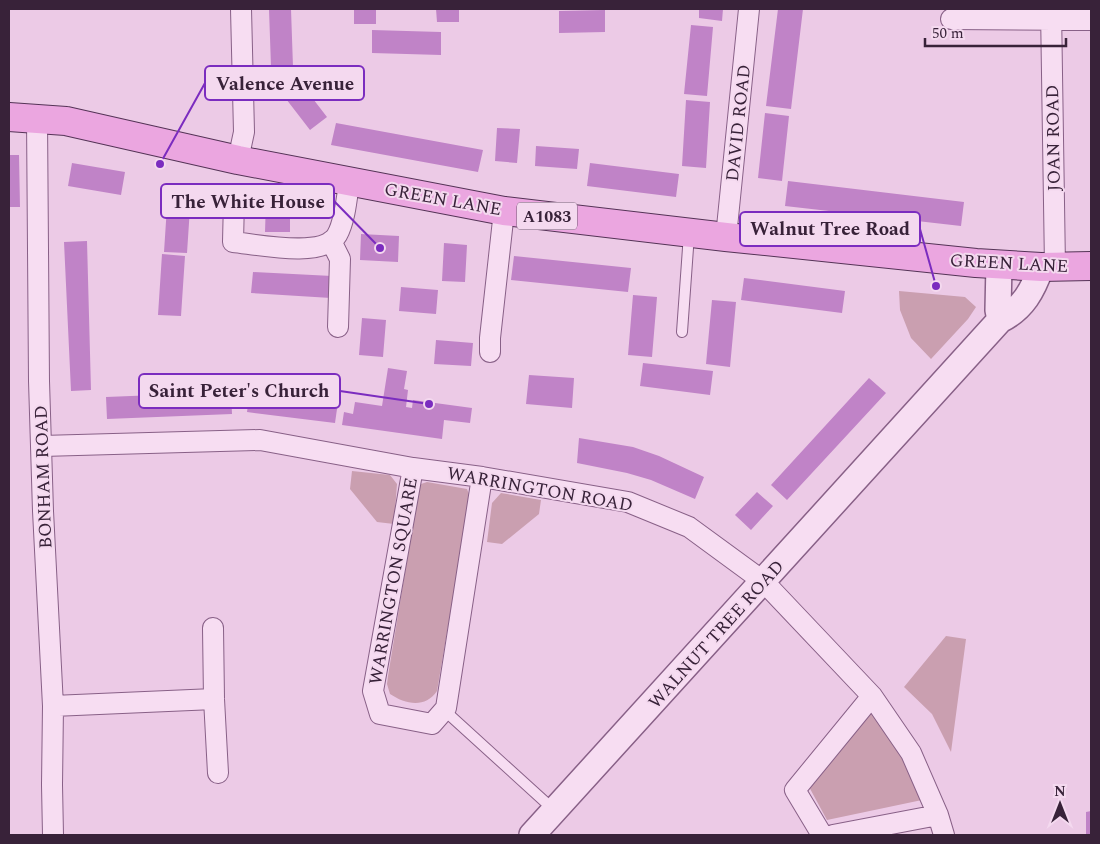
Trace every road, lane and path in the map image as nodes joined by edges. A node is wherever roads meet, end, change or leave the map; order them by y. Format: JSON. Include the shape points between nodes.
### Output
{"nodes":[{"id":1,"x":241,"y":9,"type":"edge"},
{"id":2,"x":749,"y":9,"type":"edge"},
{"id":3,"x":1051,"y":14,"type":"edge"},
{"id":4,"x":950,"y":19,"type":"dead end"},
{"id":5,"x":1091,"y":20,"type":"edge"},
{"id":6,"x":9,"y":118,"type":"edge"},
{"id":7,"x":36,"y":118,"type":"junction"},
{"id":8,"x":238,"y":160,"type":"junction"},
{"id":9,"x":350,"y":182,"type":"junction"},
{"id":10,"x":234,"y":200,"type":"dead end"},
{"id":11,"x":504,"y":211,"type":"junction"},
{"id":12,"x":689,"y":233,"type":"junction"},
{"id":13,"x":726,"y":237,"type":"junction"},
{"id":14,"x":331,"y":240,"type":"junction"},
{"id":15,"x":999,"y":264,"type":"junction"},
{"id":16,"x":1091,"y":266,"type":"edge"},
{"id":17,"x":1048,"y":267,"type":"junction"},
{"id":18,"x":1000,"y":320,"type":"junction"},
{"id":19,"x":338,"y":327,"type":"dead end"},
{"id":20,"x":682,"y":332,"type":"dead end"},
{"id":21,"x":490,"y":352,"type":"dead end"},
{"id":22,"x":42,"y":446,"type":"junction"},
{"id":23,"x":413,"y":468,"type":"junction"},
{"id":24,"x":482,"y":477,"type":"junction"},
{"id":25,"x":764,"y":582,"type":"junction"},
{"id":26,"x":213,"y":628,"type":"dead end"},
{"id":27,"x":872,"y":696,"type":"junction"},
{"id":28,"x":214,"y":699,"type":"junction"},
{"id":29,"x":53,"y":706,"type":"junction"},
{"id":30,"x":444,"y":710,"type":"junction"},
{"id":31,"x":218,"y":773,"type":"dead end"},
{"id":32,"x":554,"y":811,"type":"junction"},
{"id":33,"x":938,"y":815,"type":"junction"},
{"id":34,"x":53,"y":835,"type":"edge"},
{"id":35,"x":532,"y":835,"type":"edge"},
{"id":36,"x":822,"y":835,"type":"edge"},
{"id":37,"x":833,"y":835,"type":"edge"},
{"id":38,"x":944,"y":835,"type":"edge"}],
"edges":[{"from":1,"to":8,"type":"street","via":[[244,132]]},
{"from":2,"to":13,"type":"street","name":"DAVID ROAD"},
{"from":3,"to":4,"type":"street"},
{"from":3,"to":5,"type":"street"},
{"from":3,"to":17,"type":"street","name":"JOAN ROAD"},
{"from":6,"to":7,"type":"main road","name":"GREEN LANE","number":"A1083"},
{"from":7,"to":8,"type":"main road","name":"GREEN LANE","number":"A1083","via":[[66,121]]},
{"from":7,"to":22,"type":"street","name":"BONHAM ROAD"},
{"from":8,"to":9,"type":"main road","name":"GREEN LANE","number":"A1083"},
{"from":9,"to":11,"type":"main road","name":"GREEN LANE","number":"A1083"},
{"from":9,"to":14,"type":"street","via":[[337,236]]},
{"from":10,"to":14,"type":"street","via":[[232,250],[301,249],[325,245]]},
{"from":11,"to":12,"type":"main road","name":"GREEN LANE","number":"A1083"},
{"from":11,"to":21,"type":"street"},
{"from":12,"to":13,"type":"main road","name":"GREEN LANE","number":"A1083"},
{"from":12,"to":20,"type":"lane"},
{"from":13,"to":15,"type":"main road","name":"GREEN LANE","number":"A1083"},
{"from":14,"to":19,"type":"street","via":[[340,259]]},
{"from":15,"to":17,"type":"main road","name":"GREEN LANE","number":"A1083"},
{"from":15,"to":18,"type":"street"},
{"from":16,"to":17,"type":"main road","name":"GREEN LANE","number":"A1083"},
{"from":17,"to":18,"type":"street","name":"WALNUT TREE ROAD","via":[[1024,303]]},
{"from":18,"to":25,"type":"street","name":"WALNUT TREE ROAD"},
{"from":22,"to":23,"type":"street","name":"WARRINGTON ROAD","via":[[260,440]]},
{"from":22,"to":29,"type":"street","name":"BONHAM ROAD"},
{"from":23,"to":24,"type":"street","name":"WARRINGTON ROAD"},
{"from":23,"to":30,"type":"street","name":"WARRINGTON SQUARE","via":[[373,691],[380,714],[432,724]]},
{"from":24,"to":25,"type":"street","name":"WARRINGTON ROAD","via":[[628,502],[689,527]]},
{"from":24,"to":30,"type":"street"},
{"from":25,"to":27,"type":"street","name":"WARRINGTON ROAD"},
{"from":25,"to":32,"type":"street","name":"WALNUT TREE ROAD"},
{"from":26,"to":28,"type":"street"},
{"from":27,"to":33,"type":"street","name":"WARRINGTON ROAD","via":[[911,753]]},
{"from":27,"to":36,"type":"street","via":[[794,790]]},
{"from":28,"to":29,"type":"street"},
{"from":28,"to":31,"type":"street"},
{"from":29,"to":34,"type":"street","name":"BONHAM ROAD"},
{"from":30,"to":32,"type":"lane"},
{"from":32,"to":35,"type":"street","name":"WALNUT TREE ROAD"},
{"from":33,"to":37,"type":"street"},
{"from":33,"to":38,"type":"street","name":"WARRINGTON ROAD"}]}
